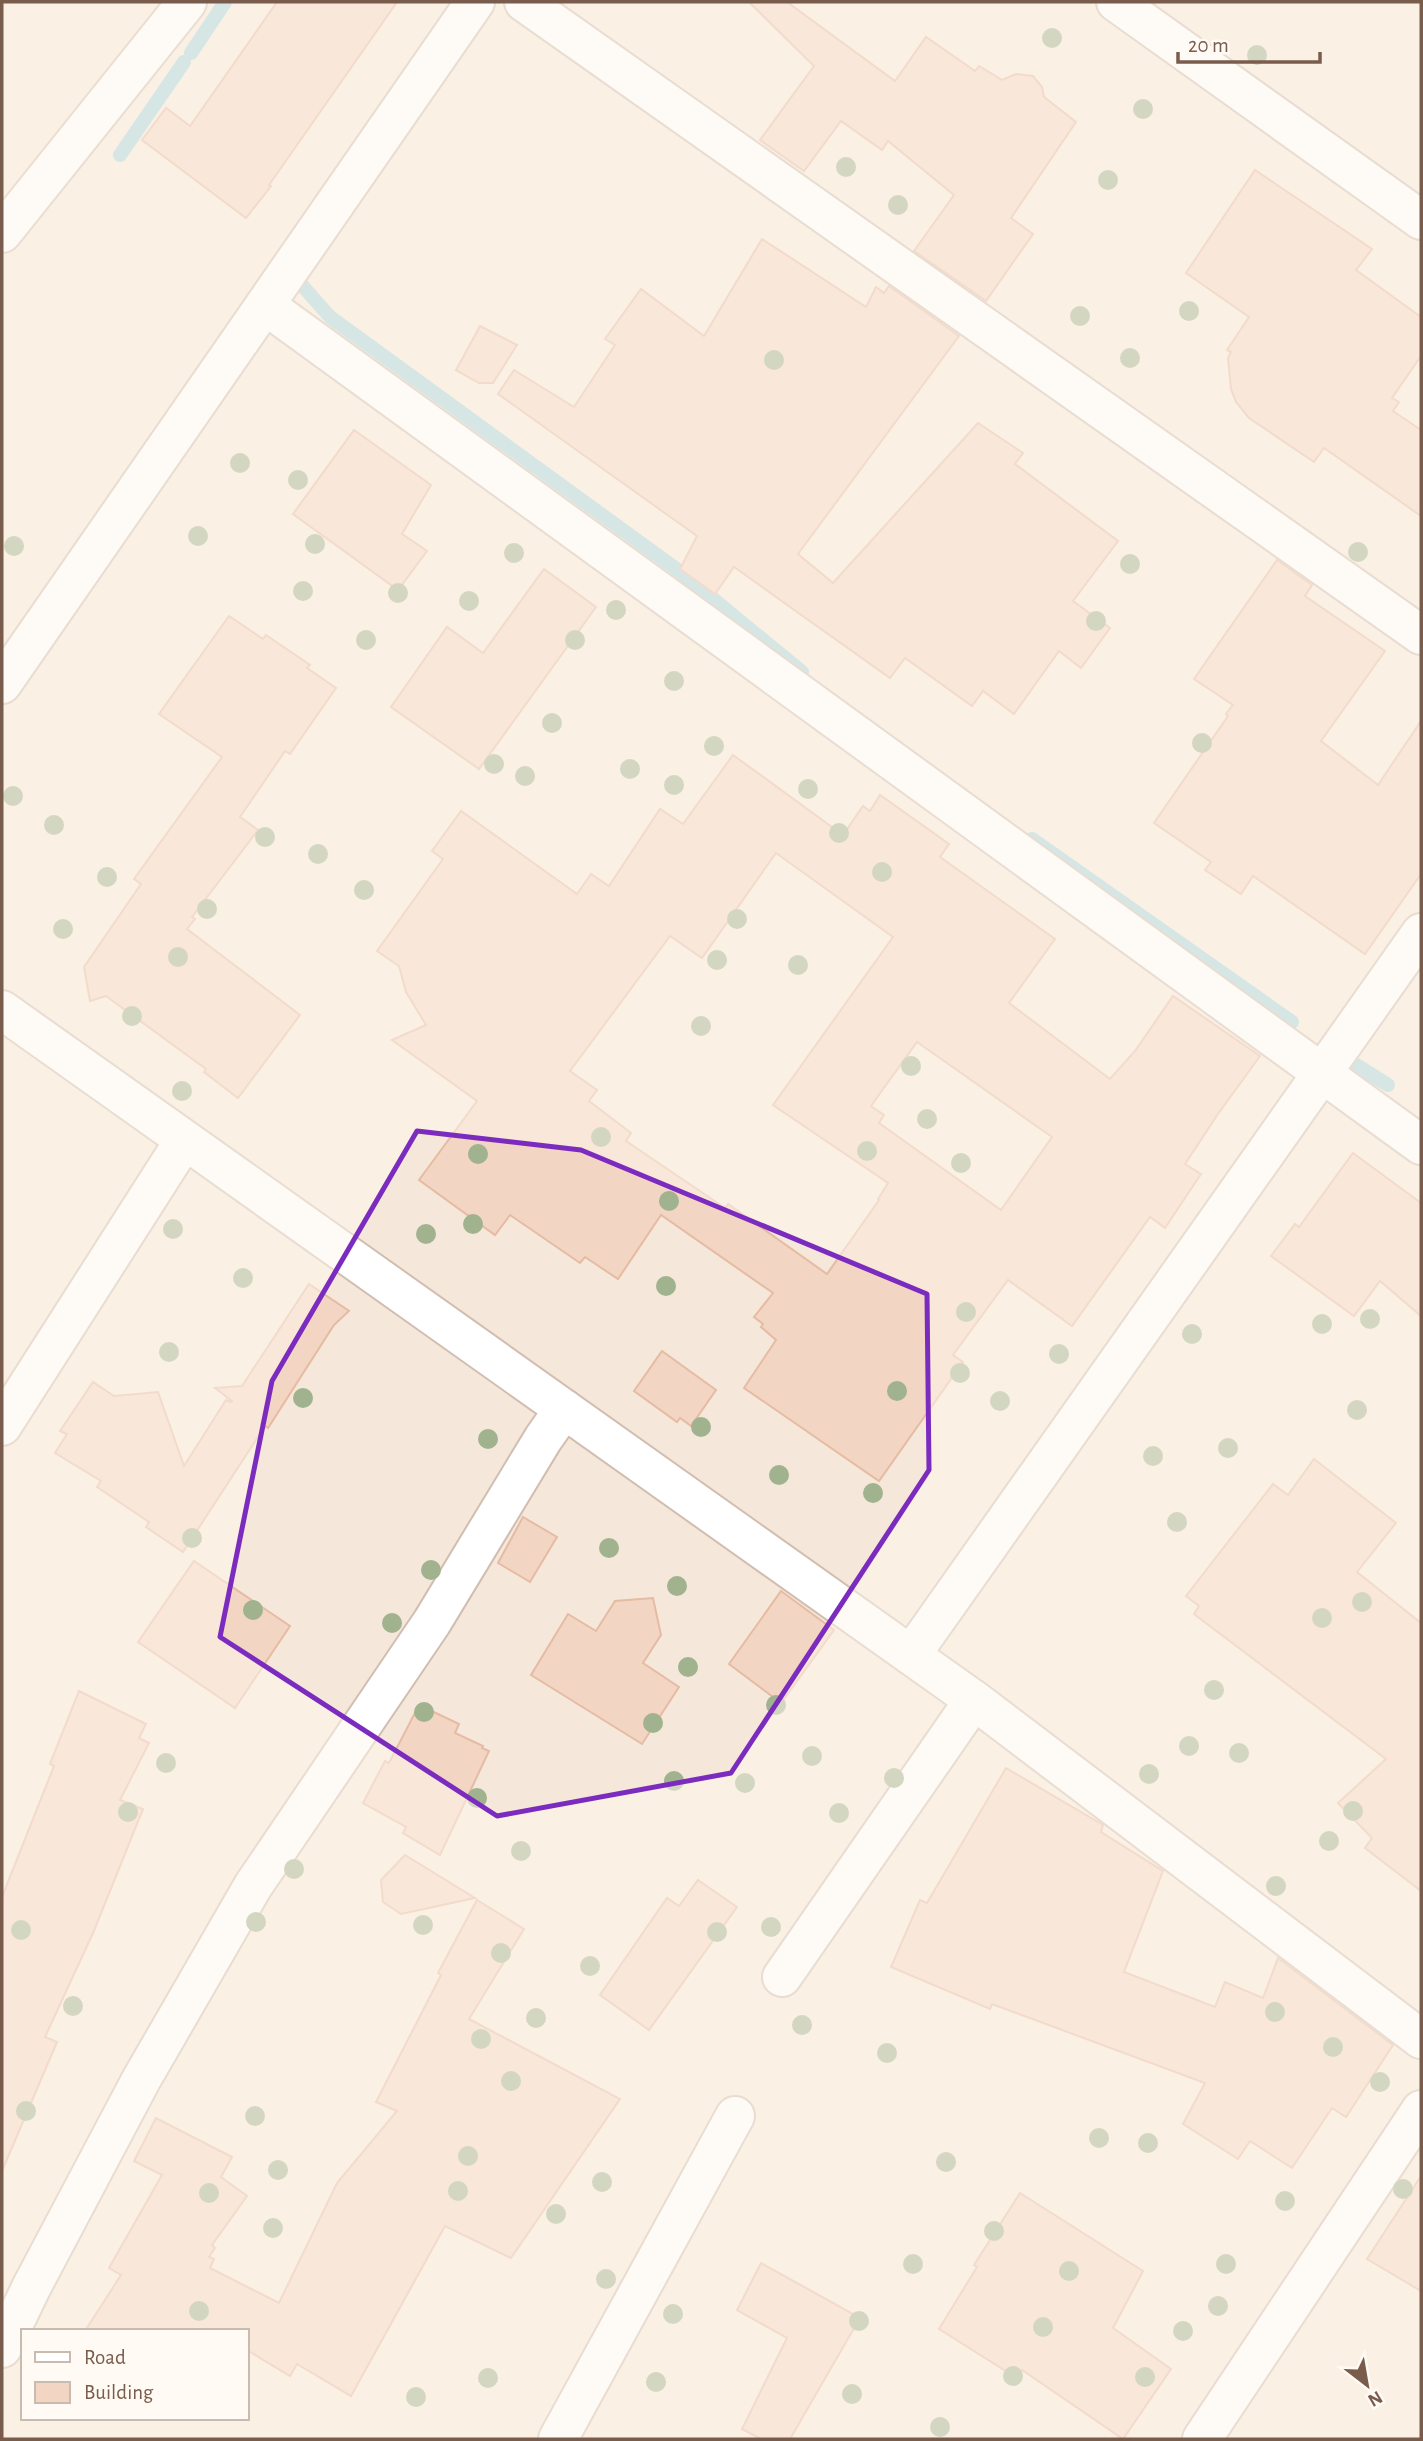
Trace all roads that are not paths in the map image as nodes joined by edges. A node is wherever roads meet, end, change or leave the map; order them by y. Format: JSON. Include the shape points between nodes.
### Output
{"nodes":[{"id":1,"x":187,"y":2,"type":"edge"},
{"id":2,"x":475,"y":2,"type":"edge"},
{"id":3,"x":524,"y":2,"type":"edge"},
{"id":4,"x":1116,"y":2,"type":"edge"},
{"id":5,"x":1421,"y":220,"type":"edge"},
{"id":6,"x":2,"y":233,"type":"edge"},
{"id":7,"x":265,"y":305,"type":"junction"},
{"id":8,"x":1421,"y":635,"type":"edge"},
{"id":9,"x":2,"y":684,"type":"edge"},
{"id":10,"x":1421,"y":933,"type":"edge"},
{"id":11,"x":2,"y":1010,"type":"edge"},
{"id":12,"x":1322,"y":1073,"type":"junction"},
{"id":13,"x":184,"y":1141,"type":"junction"},
{"id":14,"x":1421,"y":1145,"type":"edge"},
{"id":15,"x":564,"y":1409,"type":"junction"},
{"id":16,"x":2,"y":1426,"type":"edge"},
{"id":17,"x":911,"y":1655,"type":"junction"},
{"id":18,"x":974,"y":1700,"type":"junction"},
{"id":19,"x":782,"y":1977,"type":"dead end"},
{"id":20,"x":1421,"y":2039,"type":"edge"},
{"id":21,"x":1421,"y":2110,"type":"edge"},
{"id":22,"x":735,"y":2116,"type":"dead end"},
{"id":23,"x":2,"y":2348,"type":"edge"},
{"id":24,"x":558,"y":2439,"type":"edge"},
{"id":25,"x":1202,"y":2439,"type":"edge"}],
"edges":[{"from":1,"to":6,"type":"street"},
{"from":2,"to":7,"type":"street"},
{"from":3,"to":8,"type":"street"},
{"from":4,"to":5,"type":"street"},
{"from":7,"to":9,"type":"street"},
{"from":7,"to":12,"type":"street"},
{"from":10,"to":12,"type":"street"},
{"from":11,"to":13,"type":"street"},
{"from":12,"to":14,"type":"street"},
{"from":12,"to":17,"type":"street"},
{"from":13,"to":15,"type":"street"},
{"from":13,"to":16,"type":"street"},
{"from":15,"to":17,"type":"street"},
{"from":15,"to":23,"type":"street","via":[[432,1622],[253,1886],[141,2080]]},
{"from":17,"to":18,"type":"street"},
{"from":18,"to":19,"type":"street"},
{"from":18,"to":20,"type":"street"},
{"from":21,"to":25,"type":"street"},
{"from":22,"to":24,"type":"street"}]}
